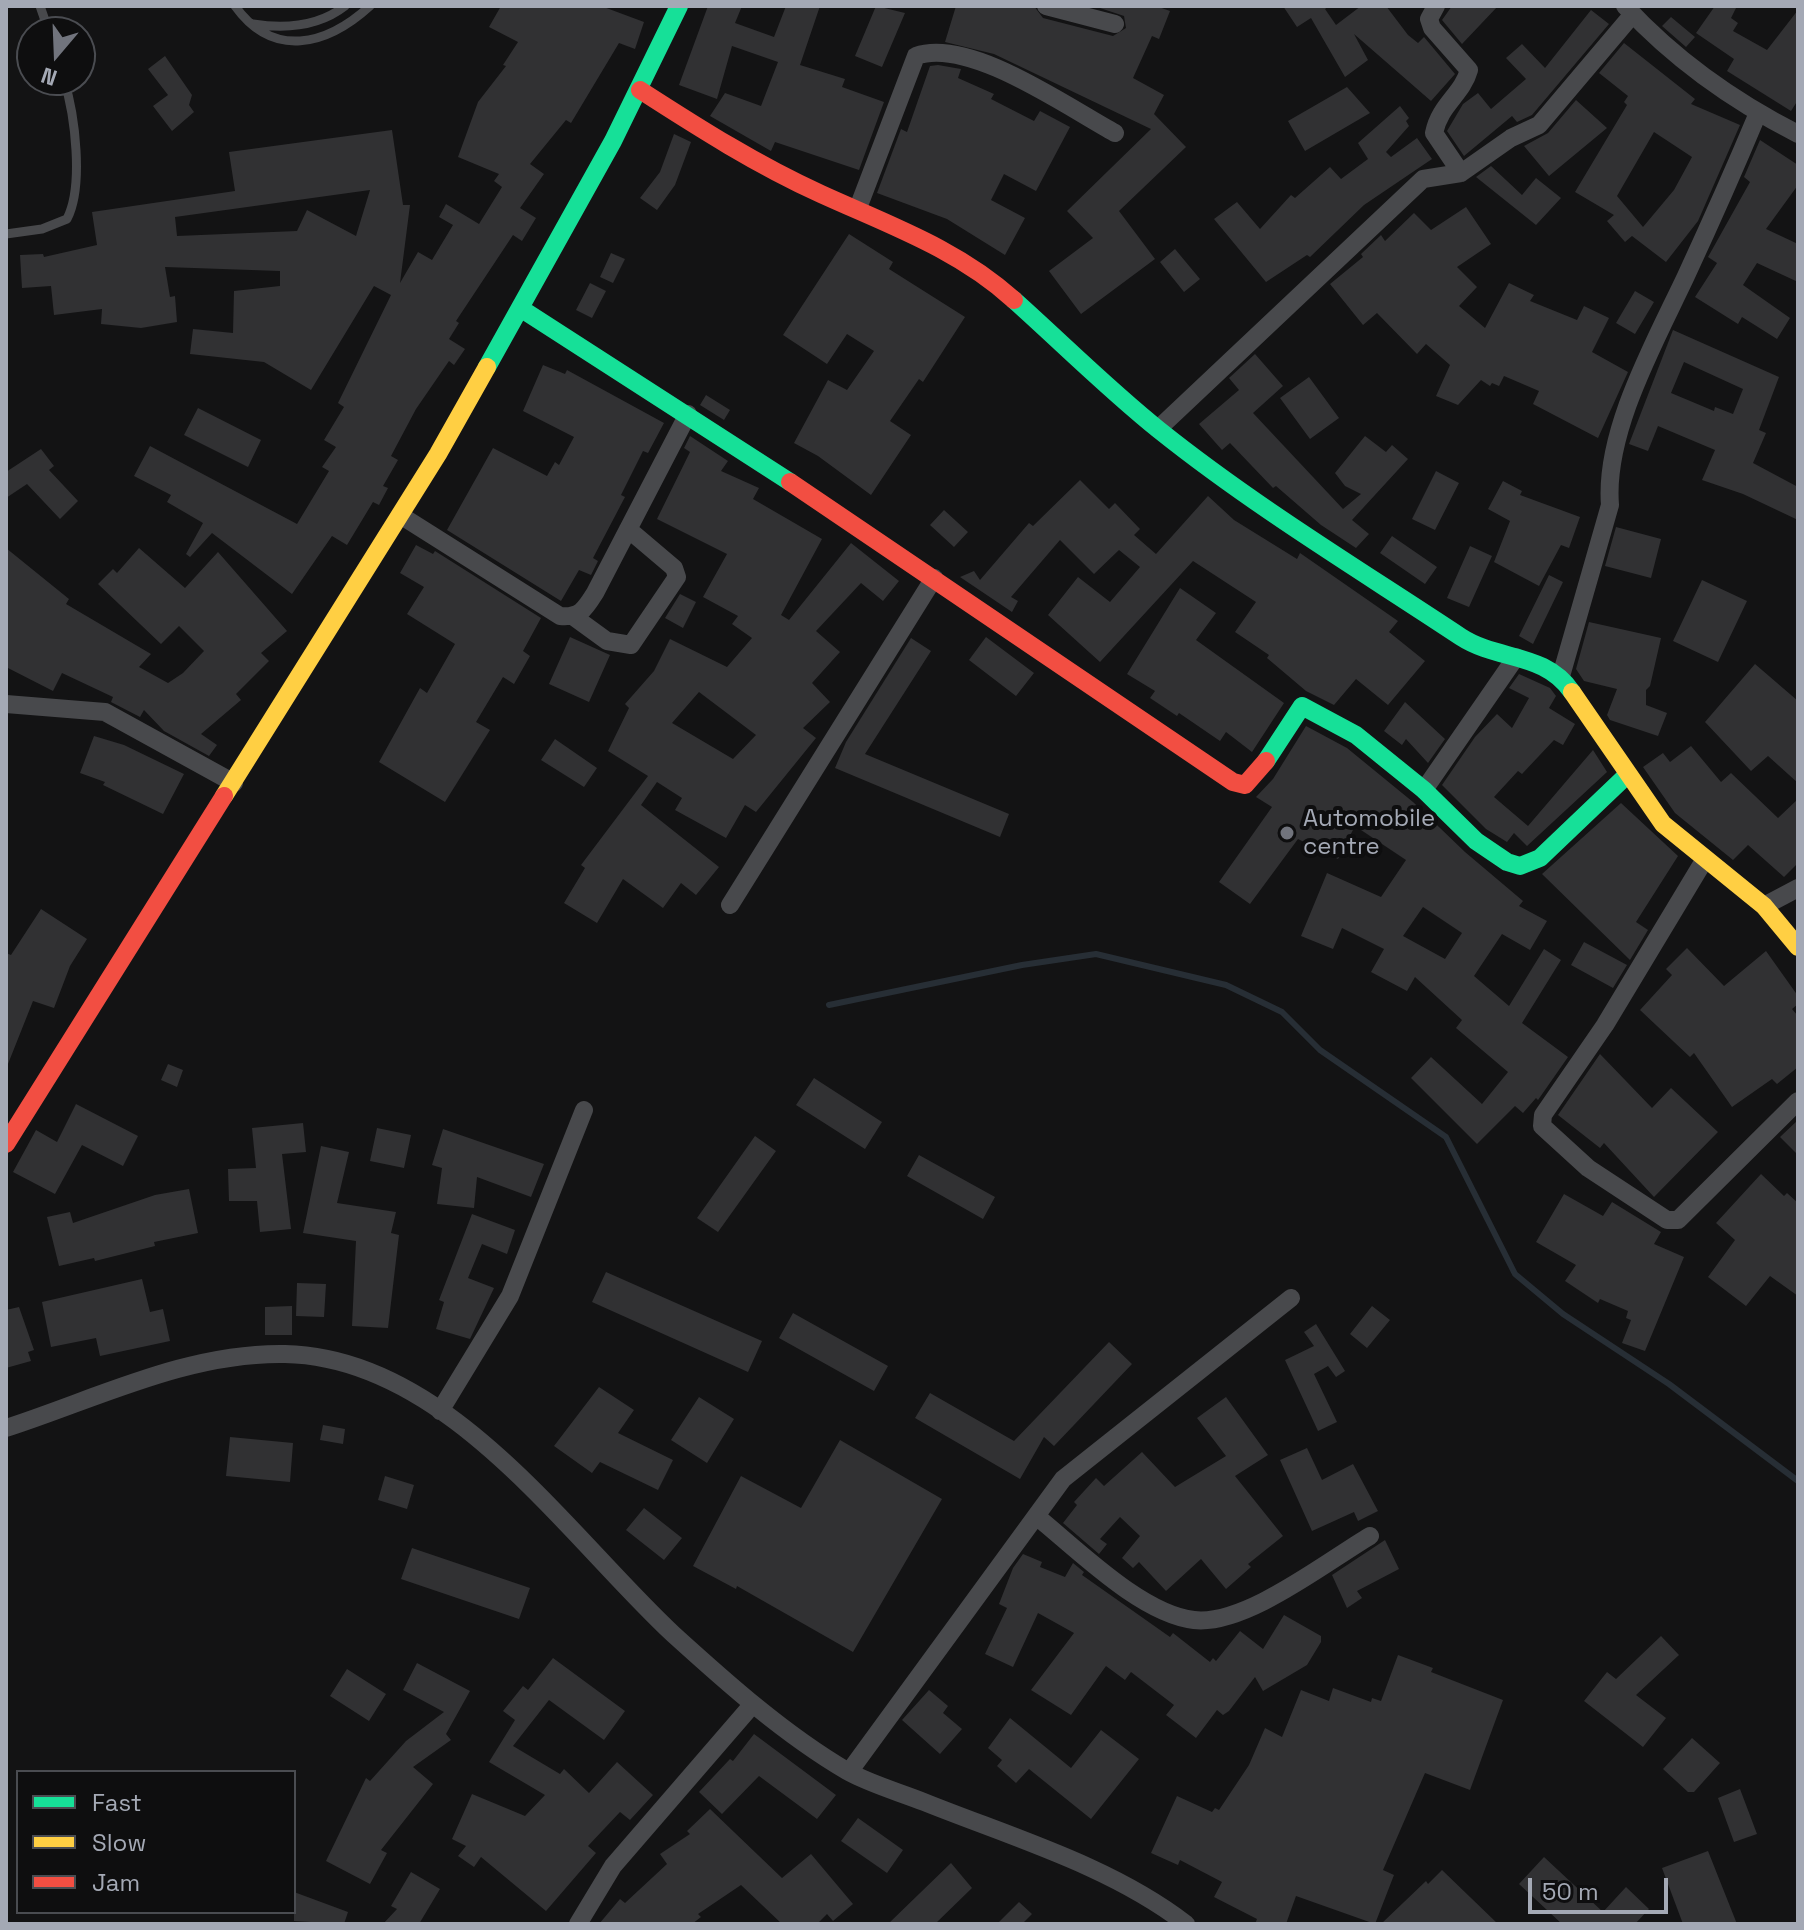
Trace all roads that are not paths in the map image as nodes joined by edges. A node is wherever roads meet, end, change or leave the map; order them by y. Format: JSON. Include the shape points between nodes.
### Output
{"nodes":[{"id":1,"x":235,"y":6,"type":"edge"},
{"id":2,"x":345,"y":6,"type":"edge"},
{"id":3,"x":370,"y":6,"type":"edge"},
{"id":4,"x":679,"y":6,"type":"edge"},
{"id":5,"x":1046,"y":6,"type":"edge"},
{"id":6,"x":1436,"y":6,"type":"edge"},
{"id":7,"x":1629,"y":10,"type":"edge"},
{"id":8,"x":253,"y":24,"type":"junction"},
{"id":9,"x":1115,"y":24,"type":"dead end"},
{"id":10,"x":640,"y":90,"type":"junction"},
{"id":11,"x":66,"y":96,"type":"edge"},
{"id":12,"x":1758,"y":113,"type":"junction"},
{"id":13,"x":1115,"y":133,"type":"dead end"},
{"id":14,"x":1798,"y":134,"type":"edge"},
{"id":15,"x":1461,"y":173,"type":"junction"},
{"id":16,"x":858,"y":208,"type":"junction"},
{"id":17,"x":6,"y":234,"type":"edge"},
{"id":18,"x":520,"y":308,"type":"junction"},
{"id":19,"x":688,"y":414,"type":"junction"},
{"id":20,"x":1158,"y":429,"type":"junction"},
{"id":21,"x":400,"y":515,"type":"junction"},
{"id":22,"x":628,"y":529,"type":"junction"},
{"id":23,"x":934,"y":578,"type":"junction"},
{"id":24,"x":574,"y":617,"type":"junction"},
{"id":25,"x":1516,"y":657,"type":"junction"},
{"id":26,"x":1561,"y":676,"type":"junction"},
{"id":27,"x":6,"y":704,"type":"edge"},
{"id":28,"x":1627,"y":775,"type":"junction"},
{"id":29,"x":234,"y":783,"type":"junction"},
{"id":30,"x":1424,"y":790,"type":"junction"},
{"id":31,"x":1705,"y":859,"type":"junction"},
{"id":32,"x":1798,"y":888,"type":"edge"},
{"id":33,"x":730,"y":905,"type":"dead end"},
{"id":34,"x":1764,"y":906,"type":"junction"},
{"id":35,"x":1798,"y":947,"type":"edge"},
{"id":36,"x":1798,"y":1101,"type":"edge"},
{"id":37,"x":584,"y":1110,"type":"dead end"},
{"id":38,"x":6,"y":1144,"type":"edge"},
{"id":39,"x":1291,"y":1298,"type":"dead end"},
{"id":40,"x":440,"y":1411,"type":"junction"},
{"id":41,"x":6,"y":1428,"type":"edge"},
{"id":42,"x":1036,"y":1516,"type":"junction"},
{"id":43,"x":1370,"y":1536,"type":"dead end"},
{"id":44,"x":753,"y":1704,"type":"junction"},
{"id":45,"x":849,"y":1772,"type":"junction"},
{"id":46,"x":578,"y":1924,"type":"edge"},
{"id":47,"x":1186,"y":1924,"type":"edge"}],
"edges":[{"from":1,"to":8,"type":"lane"},
{"from":2,"to":8,"type":"lane","via":[[284,29]]},
{"from":3,"to":8,"type":"lane","via":[[336,29],[293,42],[274,41]]},
{"from":4,"to":10,"type":"street"},
{"from":5,"to":9,"type":"street"},
{"from":6,"to":15,"type":"street","via":[[1429,19],[1432,28],[1469,70],[1441,110],[1434,133]]},
{"from":7,"to":12,"type":"street","via":[[1670,52]]},
{"from":7,"to":15,"type":"street","via":[[1539,125]]},
{"from":10,"to":16,"type":"street","via":[[735,151]]},
{"from":10,"to":18,"type":"street"},
{"from":11,"to":17,"type":"lane","via":[[78,180],[74,205],[67,219]]},
{"from":12,"to":14,"type":"street"},
{"from":12,"to":26,"type":"street","via":[[1614,448],[1608,476],[1610,505]]},
{"from":13,"to":16,"type":"street","via":[[970,58],[932,50],[916,56]]},
{"from":15,"to":20,"type":"street","via":[[1423,179]]},
{"from":16,"to":20,"type":"street","via":[[922,237],[1001,288]]},
{"from":18,"to":19,"type":"street"},
{"from":18,"to":21,"type":"street"},
{"from":19,"to":22,"type":"street"},
{"from":19,"to":23,"type":"street"},
{"from":20,"to":25,"type":"street","via":[[1297,530],[1472,644]]},
{"from":21,"to":24,"type":"street","via":[[560,616]]},
{"from":21,"to":29,"type":"street"},
{"from":22,"to":24,"type":"street","via":[[585,610]]},
{"from":22,"to":24,"type":"street","via":[[674,568],[672,589],[631,645],[607,641]]},
{"from":23,"to":30,"type":"street","via":[[1233,782],[1245,785],[1255,779],[1284,725],[1302,706],[1356,735]]},
{"from":23,"to":33,"type":"street"},
{"from":25,"to":26,"type":"street"},
{"from":25,"to":30,"type":"street"},
{"from":26,"to":28,"type":"street"},
{"from":27,"to":29,"type":"street","via":[[105,712]]},
{"from":28,"to":30,"type":"street","via":[[1540,858],[1520,866],[1476,841]]},
{"from":28,"to":31,"type":"street","via":[[1663,824]]},
{"from":29,"to":38,"type":"street"},
{"from":31,"to":34,"type":"street"},
{"from":31,"to":36,"type":"street","via":[[1605,1025],[1543,1115],[1542,1126],[1588,1168],[1667,1220],[1678,1220]]},
{"from":32,"to":34,"type":"street"},
{"from":34,"to":35,"type":"street"},
{"from":37,"to":40,"type":"street","via":[[510,1296]]},
{"from":39,"to":42,"type":"street","via":[[1078,1464]]},
{"from":40,"to":41,"type":"street","via":[[414,1393],[335,1360],[285,1354],[166,1372]]},
{"from":40,"to":44,"type":"street","via":[[557,1514],[673,1634]]},
{"from":42,"to":43,"type":"street","via":[[1126,1588],[1167,1612],[1194,1620],[1224,1617],[1255,1605]]},
{"from":42,"to":45,"type":"street"},
{"from":44,"to":45,"type":"street"},
{"from":44,"to":46,"type":"street","via":[[613,1866]]},
{"from":45,"to":47,"type":"street","via":[[1076,1863],[1160,1904]]}]}
